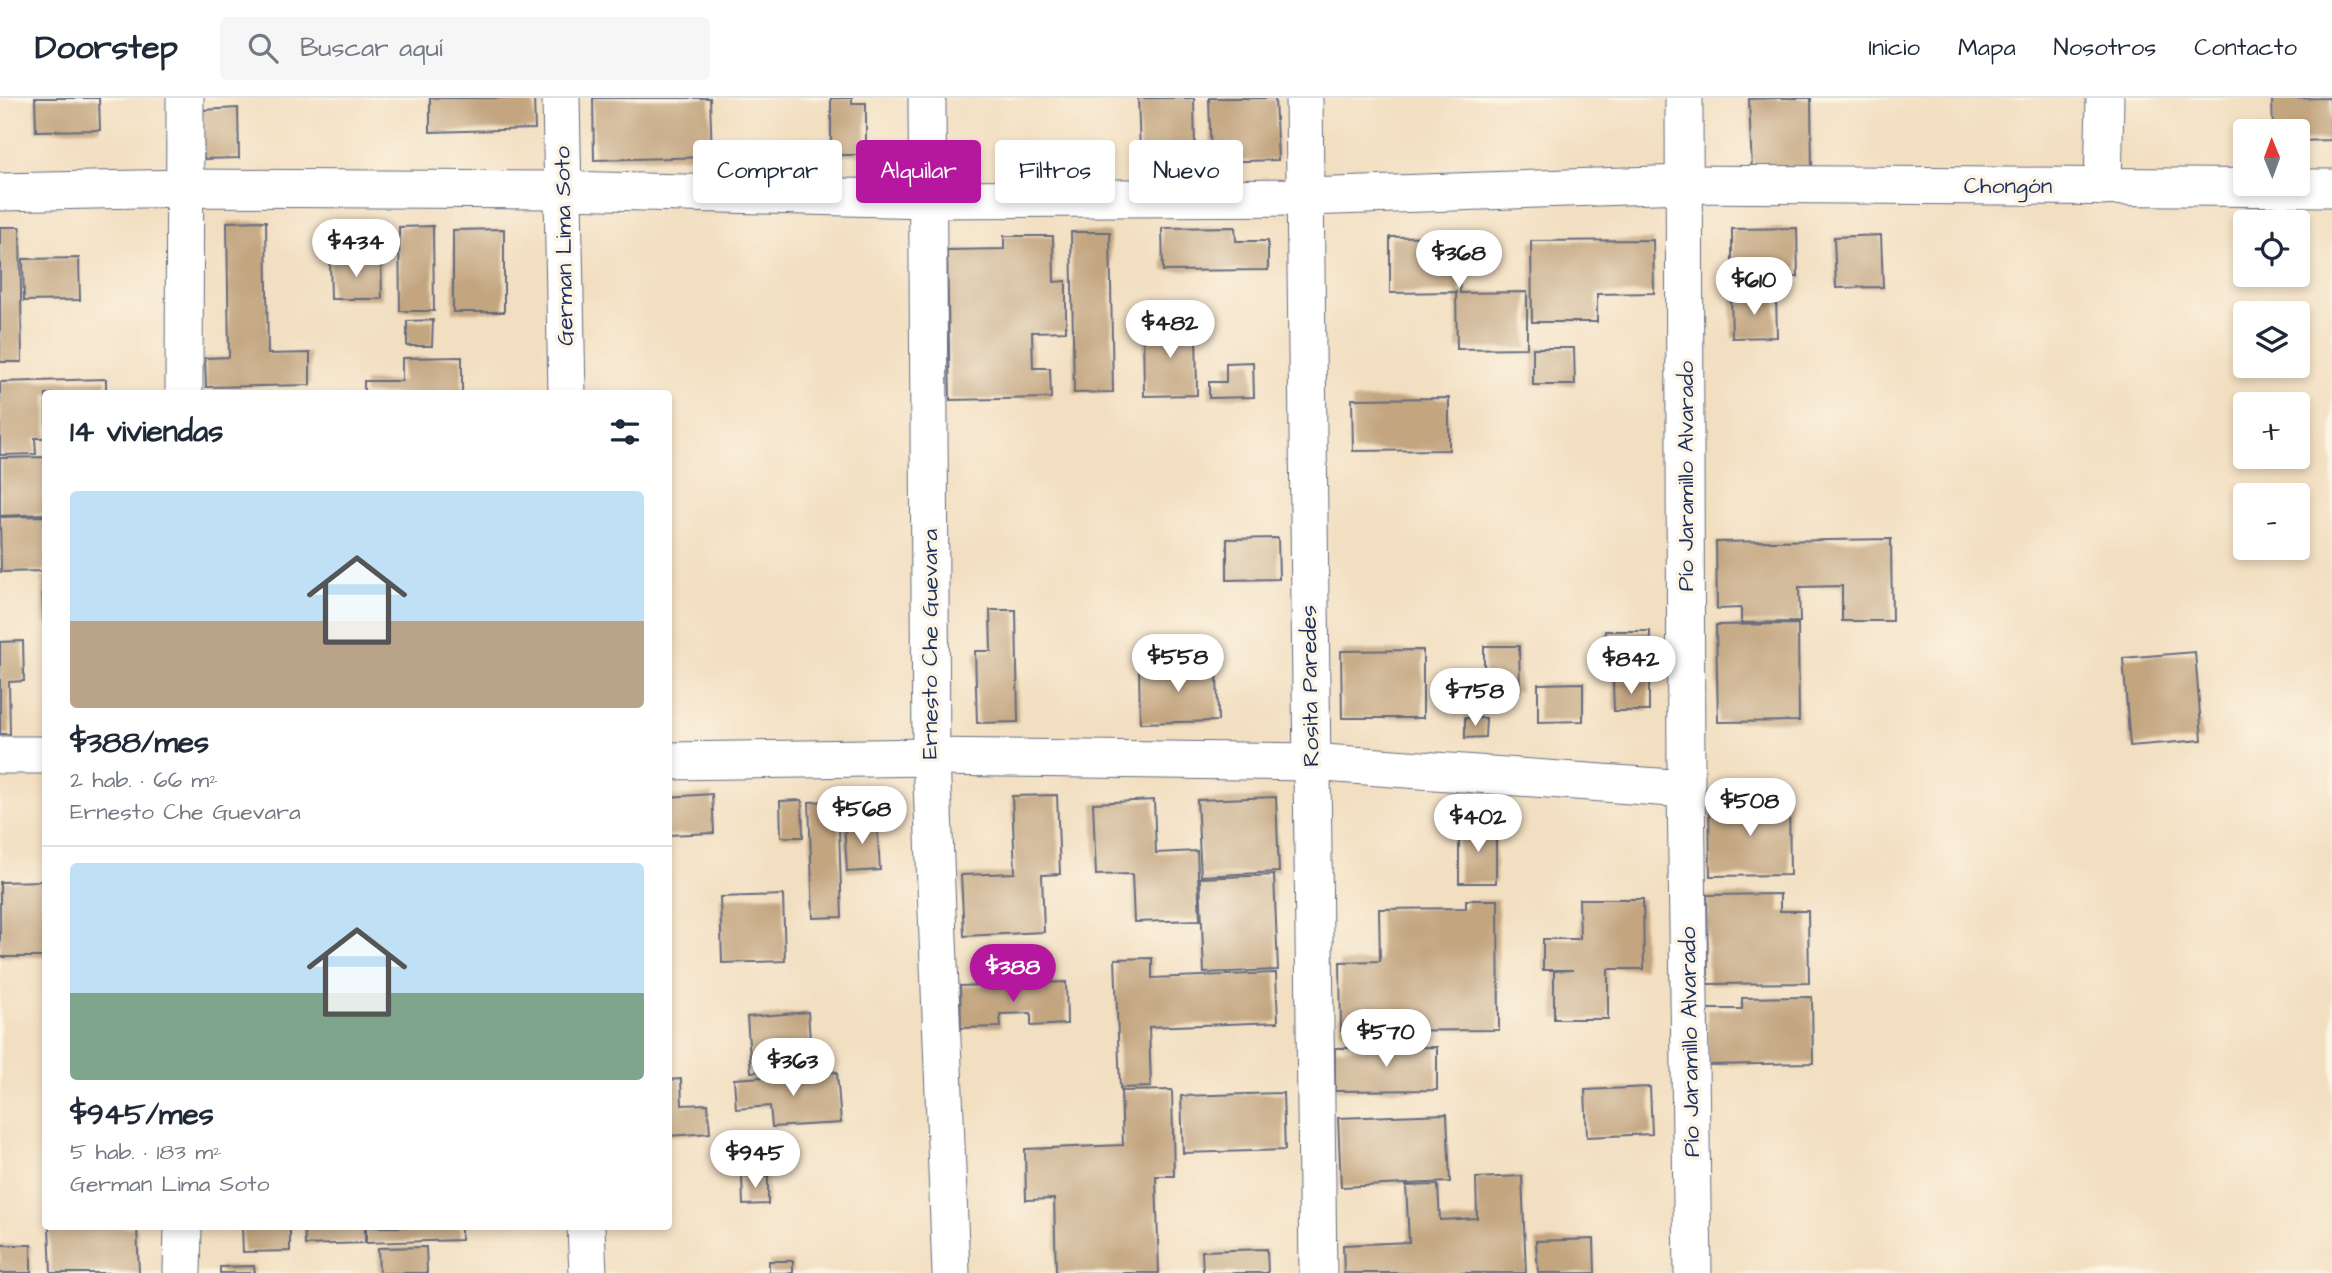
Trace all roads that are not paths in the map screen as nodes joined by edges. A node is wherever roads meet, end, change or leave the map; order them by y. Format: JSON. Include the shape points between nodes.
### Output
{"nodes":[{"id":1,"x":184,"y":98,"type":"edge"},
{"id":2,"x":561,"y":98,"type":"edge"},
{"id":3,"x":927,"y":98,"type":"edge"},
{"id":4,"x":1304,"y":98,"type":"edge"},
{"id":5,"x":1684,"y":98,"type":"edge"},
{"id":6,"x":2105,"y":98,"type":"edge"},
{"id":7,"x":927,"y":140,"type":"edge"},
{"id":8,"x":1684,"y":184,"type":"junction"},
{"id":9,"x":2104,"y":187,"type":"junction"},
{"id":10,"x":186,"y":188,"type":"junction"},
{"id":11,"x":2332,"y":188,"type":"edge"},
{"id":12,"x":564,"y":190,"type":"junction"},
{"id":13,"x":0,"y":192,"type":"edge"},
{"id":14,"x":1306,"y":197,"type":"junction"},
{"id":15,"x":856,"y":198,"type":"edge"},
{"id":16,"x":981,"y":200,"type":"edge"},
{"id":17,"x":928,"y":203,"type":"edge"},
{"id":18,"x":184,"y":390,"type":"edge"},
{"id":19,"x":567,"y":390,"type":"edge"},
{"id":20,"x":0,"y":755,"type":"edge"},
{"id":21,"x":42,"y":755,"type":"edge"},
{"id":22,"x":931,"y":757,"type":"junction"},
{"id":23,"x":672,"y":761,"type":"edge"},
{"id":24,"x":1310,"y":761,"type":"junction"},
{"id":25,"x":1686,"y":789,"type":"junction"},
{"id":26,"x":183,"y":1230,"type":"edge"},
{"id":27,"x":586,"y":1230,"type":"edge"},
{"id":28,"x":182,"y":1273,"type":"edge"},
{"id":29,"x":588,"y":1273,"type":"edge"},
{"id":30,"x":951,"y":1273,"type":"edge"},
{"id":31,"x":1318,"y":1273,"type":"edge"},
{"id":32,"x":1693,"y":1273,"type":"edge"}],
"edges":[{"from":1,"to":10,"type":"street"},
{"from":2,"to":12,"type":"street","name":"German Lima Soto"},
{"from":3,"to":7,"type":"street","name":"Ernesto Che Guevara"},
{"from":4,"to":14,"type":"street","name":"Rosita Paredes"},
{"from":5,"to":8,"type":"street","name":"Pío Jaramillo Alvarado"},
{"from":6,"to":9,"type":"street"},
{"from":8,"to":9,"type":"street","name":"Chongón"},
{"from":8,"to":14,"type":"street","name":"Chongón"},
{"from":8,"to":25,"type":"street","name":"Pío Jaramillo Alvarado"},
{"from":9,"to":11,"type":"street","name":"Chongón"},
{"from":10,"to":12,"type":"street","name":"Chongón"},
{"from":10,"to":13,"type":"street","name":"Chongón"},
{"from":10,"to":18,"type":"street"},
{"from":12,"to":15,"type":"street","name":"Chongón"},
{"from":12,"to":19,"type":"street","name":"German Lima Soto"},
{"from":14,"to":16,"type":"street","name":"Chongón"},
{"from":14,"to":24,"type":"street","name":"Rosita Paredes"},
{"from":17,"to":22,"type":"street","name":"Ernesto Che Guevara"},
{"from":20,"to":21,"type":"street"},
{"from":22,"to":23,"type":"street"},
{"from":22,"to":24,"type":"street"},
{"from":22,"to":30,"type":"street","name":"Ernesto Che Guevara"},
{"from":24,"to":25,"type":"street"},
{"from":24,"to":31,"type":"street","name":"Rosita Paredes"},
{"from":25,"to":32,"type":"street","name":"Pío Jaramillo Alvarado"},
{"from":26,"to":28,"type":"street"},
{"from":27,"to":29,"type":"street"}]}
